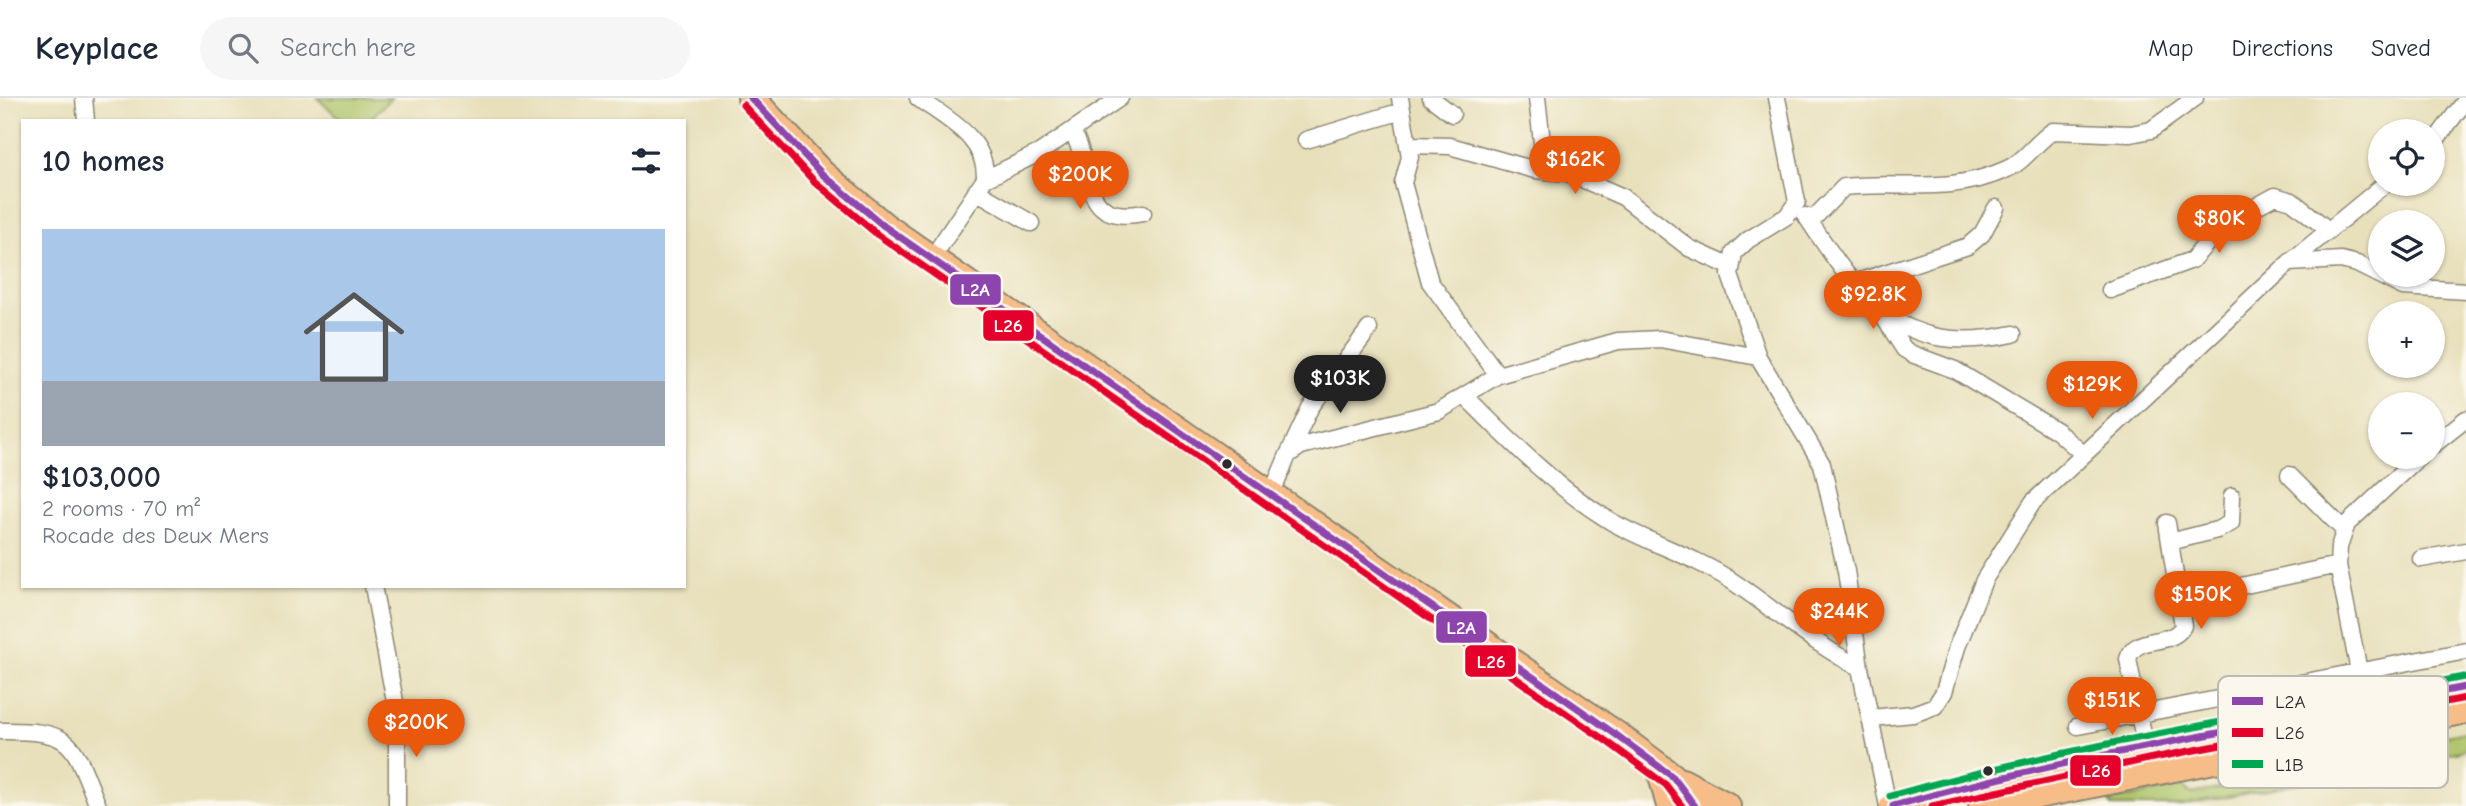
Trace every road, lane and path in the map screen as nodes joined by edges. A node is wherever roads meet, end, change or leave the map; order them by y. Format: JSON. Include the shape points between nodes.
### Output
{"nodes":[{"id":1,"x":84,"y":98,"type":"edge"},
{"id":2,"x":751,"y":98,"type":"edge"},
{"id":3,"x":918,"y":98,"type":"edge"},
{"id":4,"x":1431,"y":98,"type":"edge"},
{"id":5,"x":1537,"y":98,"type":"edge"},
{"id":6,"x":1777,"y":98,"type":"edge"},
{"id":7,"x":2195,"y":98,"type":"edge"},
{"id":8,"x":1118,"y":99,"type":"edge"},
{"id":9,"x":2466,"y":100,"type":"edge"},
{"id":10,"x":1401,"y":104,"type":"edge"},
{"id":11,"x":1451,"y":114,"type":"dead end"},
{"id":12,"x":86,"y":119,"type":"edge"},
{"id":13,"x":2445,"y":128,"type":"edge"},
{"id":14,"x":1072,"y":131,"type":"junction"},
{"id":15,"x":1306,"y":140,"type":"dead end"},
{"id":16,"x":1408,"y":145,"type":"junction"},
{"id":17,"x":1545,"y":169,"type":"junction"},
{"id":18,"x":980,"y":185,"type":"junction"},
{"id":19,"x":2370,"y":196,"type":"edge"},
{"id":20,"x":1797,"y":202,"type":"junction"},
{"id":21,"x":1996,"y":208,"type":"dead end"},
{"id":22,"x":1143,"y":213,"type":"dead end"},
{"id":23,"x":1810,"y":222,"type":"junction"},
{"id":24,"x":1031,"y":223,"type":"dead end"},
{"id":25,"x":2327,"y":229,"type":"junction"},
{"id":26,"x":932,"y":258,"type":"junction"},
{"id":27,"x":2289,"y":262,"type":"junction"},
{"id":28,"x":1729,"y":266,"type":"junction"},
{"id":29,"x":1854,"y":283,"type":"junction"},
{"id":30,"x":2110,"y":290,"type":"dead end"},
{"id":31,"x":2466,"y":291,"type":"edge"},
{"id":32,"x":1883,"y":316,"type":"junction"},
{"id":33,"x":1369,"y":329,"type":"dead end"},
{"id":34,"x":2013,"y":334,"type":"dead end"},
{"id":35,"x":1758,"y":357,"type":"junction"},
{"id":36,"x":1498,"y":375,"type":"junction"},
{"id":37,"x":1466,"y":397,"type":"junction"},
{"id":38,"x":2466,"y":419,"type":"edge"},
{"id":39,"x":2445,"y":436,"type":"edge"},
{"id":40,"x":2083,"y":454,"type":"junction"},
{"id":41,"x":1288,"y":455,"type":"junction"},
{"id":42,"x":2407,"y":469,"type":"edge"},
{"id":43,"x":2290,"y":475,"type":"dead end"},
{"id":44,"x":1271,"y":495,"type":"junction"},
{"id":45,"x":2232,"y":496,"type":"dead end"},
{"id":46,"x":2167,"y":523,"type":"dead end"},
{"id":47,"x":2344,"y":530,"type":"junction"},
{"id":48,"x":2170,"y":542,"type":"junction"},
{"id":49,"x":2466,"y":551,"type":"edge"},
{"id":50,"x":2421,"y":559,"type":"dead end"},
{"id":51,"x":2338,"y":565,"type":"junction"},
{"id":52,"x":373,"y":588,"type":"edge"},
{"id":53,"x":2181,"y":599,"type":"junction"},
{"id":54,"x":2466,"y":651,"type":"edge"},
{"id":55,"x":1860,"y":668,"type":"junction"},
{"id":56,"x":2358,"y":671,"type":"junction"},
{"id":57,"x":2331,"y":676,"type":"edge"},
{"id":58,"x":2359,"y":676,"type":"edge"},
{"id":59,"x":2466,"y":687,"type":"edge"},
{"id":60,"x":2448,"y":691,"type":"edge"},
{"id":61,"x":2218,"y":697,"type":"edge"},
{"id":62,"x":2466,"y":710,"type":"edge"},
{"id":63,"x":2137,"y":712,"type":"junction"},
{"id":64,"x":2448,"y":714,"type":"edge"},
{"id":65,"x":1871,"y":718,"type":"junction"},
{"id":66,"x":2078,"y":726,"type":"dead end"},
{"id":67,"x":0,"y":731,"type":"edge"},
{"id":68,"x":2218,"y":735,"type":"edge"},
{"id":69,"x":2146,"y":749,"type":"junction"},
{"id":70,"x":2218,"y":759,"type":"edge"},
{"id":71,"x":1666,"y":772,"type":"junction"},
{"id":72,"x":98,"y":806,"type":"edge"},
{"id":73,"x":397,"y":806,"type":"edge"},
{"id":74,"x":1670,"y":806,"type":"edge"},
{"id":75,"x":1684,"y":806,"type":"edge"},
{"id":76,"x":1695,"y":806,"type":"edge"},
{"id":77,"x":1727,"y":806,"type":"edge"},
{"id":78,"x":1890,"y":806,"type":"edge"},
{"id":79,"x":1982,"y":806,"type":"edge"}],
"edges":[{"from":1,"to":12,"type":"street"},
{"from":2,"to":26,"type":"main road","via":[[847,197]]},
{"from":3,"to":18,"type":"street","via":[[979,147],[986,163]]},
{"from":4,"to":11,"type":"street"},
{"from":5,"to":17,"type":"street"},
{"from":6,"to":20,"type":"street"},
{"from":7,"to":23,"type":"street","via":[[2151,130],[2131,134],[2053,131],[2009,169],[1955,185],[1844,187]]},
{"from":8,"to":14,"type":"street"},
{"from":9,"to":13,"type":"street"},
{"from":10,"to":15,"type":"street"},
{"from":10,"to":16,"type":"street"},
{"from":14,"to":18,"type":"street"},
{"from":14,"to":22,"type":"street","via":[[1080,144],[1094,199],[1104,210],[1125,217]]},
{"from":16,"to":17,"type":"street","via":[[1450,146]]},
{"from":16,"to":36,"type":"street","via":[[1403,183],[1424,267],[1430,282]]},
{"from":17,"to":28,"type":"street","via":[[1568,173],[1623,197],[1689,248]]},
{"from":18,"to":24,"type":"street"},
{"from":18,"to":26,"type":"street"},
{"from":19,"to":25,"type":"street"},
{"from":20,"to":23,"type":"street"},
{"from":20,"to":28,"type":"street","via":[[1787,216],[1734,253]]},
{"from":21,"to":29,"type":"street","via":[[1982,233],[1968,246]]},
{"from":23,"to":29,"type":"street"},
{"from":25,"to":27,"type":"street"},
{"from":25,"to":30,"type":"street","via":[[2292,201],[2275,195],[2224,224],[2192,260]]},
{"from":26,"to":44,"type":"main road"},
{"from":27,"to":31,"type":"street","via":[[2341,260],[2403,286]]},
{"from":27,"to":40,"type":"street"},
{"from":28,"to":35,"type":"street"},
{"from":29,"to":32,"type":"street"},
{"from":32,"to":34,"type":"street","via":[[1946,340],[1987,340]]},
{"from":32,"to":40,"type":"street","via":[[1904,349],[1955,370],[2057,431]]},
{"from":33,"to":41,"type":"street","via":[[1310,408]]},
{"from":35,"to":36,"type":"street","via":[[1641,338],[1556,356]]},
{"from":35,"to":55,"type":"street","via":[[1822,464],[1846,571]]},
{"from":36,"to":37,"type":"street"},
{"from":37,"to":41,"type":"street","via":[[1426,415],[1312,441]]},
{"from":37,"to":55,"type":"street","via":[[1592,509],[1635,534],[1696,559],[1828,652]]},
{"from":38,"to":39,"type":"street"},
{"from":40,"to":65,"type":"street","via":[[2033,502],[1998,554],[1970,611],[1941,699],[1926,711]]},
{"from":41,"to":44,"type":"street"},
{"from":42,"to":47,"type":"street"},
{"from":43,"to":47,"type":"street"},
{"from":44,"to":71,"type":"main road"},
{"from":45,"to":48,"type":"street","via":[[2231,523]]},
{"from":46,"to":48,"type":"street"},
{"from":47,"to":51,"type":"street"},
{"from":48,"to":53,"type":"street"},
{"from":49,"to":50,"type":"street"},
{"from":51,"to":53,"type":"street"},
{"from":51,"to":56,"type":"street"},
{"from":52,"to":73,"type":"street","via":[[397,712]]},
{"from":53,"to":63,"type":"street","via":[[2184,623],[2180,632],[2137,646],[2129,654]]},
{"from":54,"to":56,"type":"street"},
{"from":55,"to":65,"type":"street"},
{"from":56,"to":57,"type":"street"},
{"from":56,"to":58,"type":"street"},
{"from":59,"to":60,"type":"main road"},
{"from":61,"to":63,"type":"street"},
{"from":62,"to":64,"type":"main road"},
{"from":63,"to":66,"type":"street"},
{"from":63,"to":69,"type":"street"},
{"from":65,"to":78,"type":"street"},
{"from":67,"to":72,"type":"street","via":[[41,732],[69,742]]},
{"from":68,"to":69,"type":"main road"},
{"from":69,"to":78,"type":"main road"},
{"from":70,"to":79,"type":"main road"},
{"from":71,"to":74,"type":"main road"},
{"from":71,"to":75,"type":"main road"},
{"from":71,"to":76,"type":"main road"},
{"from":71,"to":77,"type":"main road"}]}
